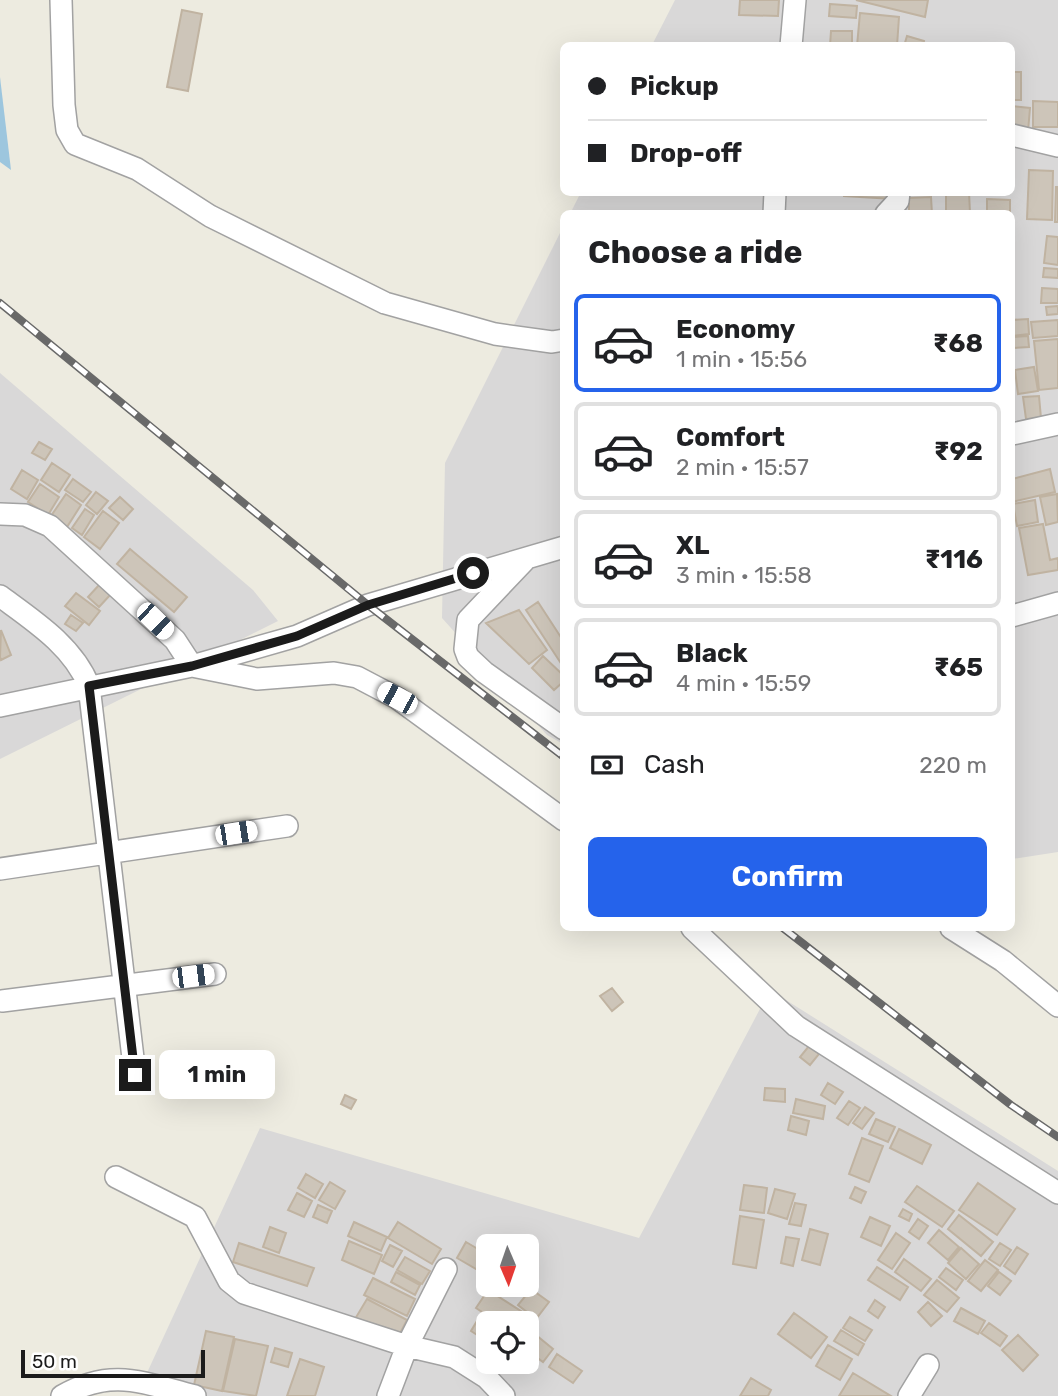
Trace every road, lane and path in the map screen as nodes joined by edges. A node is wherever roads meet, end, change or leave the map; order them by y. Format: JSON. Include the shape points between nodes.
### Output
{"nodes":[{"id":1,"x":61,"y":0,"type":"edge"},
{"id":2,"x":795,"y":0,"type":"edge"},
{"id":3,"x":791,"y":42,"type":"edge"},
{"id":4,"x":1015,"y":136,"type":"edge"},
{"id":5,"x":1058,"y":146,"type":"edge"},
{"id":6,"x":560,"y":341,"type":"edge"},
{"id":7,"x":1058,"y":424,"type":"edge"},
{"id":8,"x":1015,"y":433,"type":"edge"},
{"id":9,"x":0,"y":514,"type":"edge"},
{"id":10,"x":560,"y":548,"type":"edge"},
{"id":11,"x":526,"y":558,"type":"junction"},
{"id":12,"x":0,"y":596,"type":"edge"},
{"id":13,"x":1058,"y":604,"type":"edge"},
{"id":14,"x":1015,"y":615,"type":"edge"},
{"id":15,"x":192,"y":666,"type":"junction"},
{"id":16,"x":89,"y":686,"type":"junction"},
{"id":17,"x":0,"y":706,"type":"edge"},
{"id":18,"x":560,"y":726,"type":"edge"},
{"id":19,"x":560,"y":817,"type":"edge"},
{"id":20,"x":287,"y":826,"type":"dead end"},
{"id":21,"x":108,"y":853,"type":"junction"},
{"id":22,"x":0,"y":869,"type":"edge"},
{"id":23,"x":695,"y":931,"type":"edge"},
{"id":24,"x":956,"y":931,"type":"edge"},
{"id":25,"x":215,"y":974,"type":"dead end"},
{"id":26,"x":124,"y":984,"type":"junction"},
{"id":27,"x":2,"y":1001,"type":"dead end"},
{"id":28,"x":1058,"y":1006,"type":"edge"},
{"id":29,"x":135,"y":1075,"type":"dead end"},
{"id":30,"x":116,"y":1177,"type":"dead end"},
{"id":31,"x":1058,"y":1193,"type":"edge"},
{"id":32,"x":446,"y":1269,"type":"dead end"},
{"id":33,"x":407,"y":1346,"type":"junction"},
{"id":34,"x":928,"y":1365,"type":"dead end"},
{"id":35,"x":62,"y":1396,"type":"edge"},
{"id":36,"x":195,"y":1396,"type":"edge"},
{"id":37,"x":388,"y":1396,"type":"edge"},
{"id":38,"x":504,"y":1396,"type":"edge"},
{"id":39,"x":909,"y":1396,"type":"edge"}],
"edges":[{"from":1,"to":6,"type":"street","via":[[64,105],[67,130],[75,144],[137,169],[210,216],[385,303],[495,334]]},
{"from":2,"to":3,"type":"street"},
{"from":4,"to":5,"type":"street"},
{"from":7,"to":8,"type":"street"},
{"from":9,"to":15,"type":"street","via":[[24,515],[50,526],[175,640]]},
{"from":10,"to":11,"type":"street"},
{"from":11,"to":15,"type":"street","via":[[368,605],[297,636]]},
{"from":11,"to":18,"type":"street","via":[[468,620],[465,649],[484,672]]},
{"from":12,"to":16,"type":"street","via":[[36,622],[80,664]]},
{"from":13,"to":14,"type":"street"},
{"from":15,"to":16,"type":"street"},
{"from":15,"to":19,"type":"street","via":[[257,679],[334,673],[358,677],[397,698]]},
{"from":16,"to":17,"type":"street"},
{"from":16,"to":21,"type":"street"},
{"from":20,"to":21,"type":"street"},
{"from":21,"to":22,"type":"street"},
{"from":21,"to":26,"type":"street"},
{"from":23,"to":31,"type":"street","via":[[796,1026]]},
{"from":24,"to":28,"type":"street","via":[[1003,961]]},
{"from":25,"to":26,"type":"street"},
{"from":26,"to":27,"type":"street"},
{"from":26,"to":29,"type":"street"},
{"from":30,"to":33,"type":"street","via":[[195,1217],[229,1281],[244,1293]]},
{"from":32,"to":33,"type":"street"},
{"from":33,"to":37,"type":"street"},
{"from":33,"to":38,"type":"street","via":[[454,1357],[487,1378]]},
{"from":34,"to":39,"type":"street"},
{"from":35,"to":36,"type":"street","via":[[85,1383],[120,1378]]}]}
